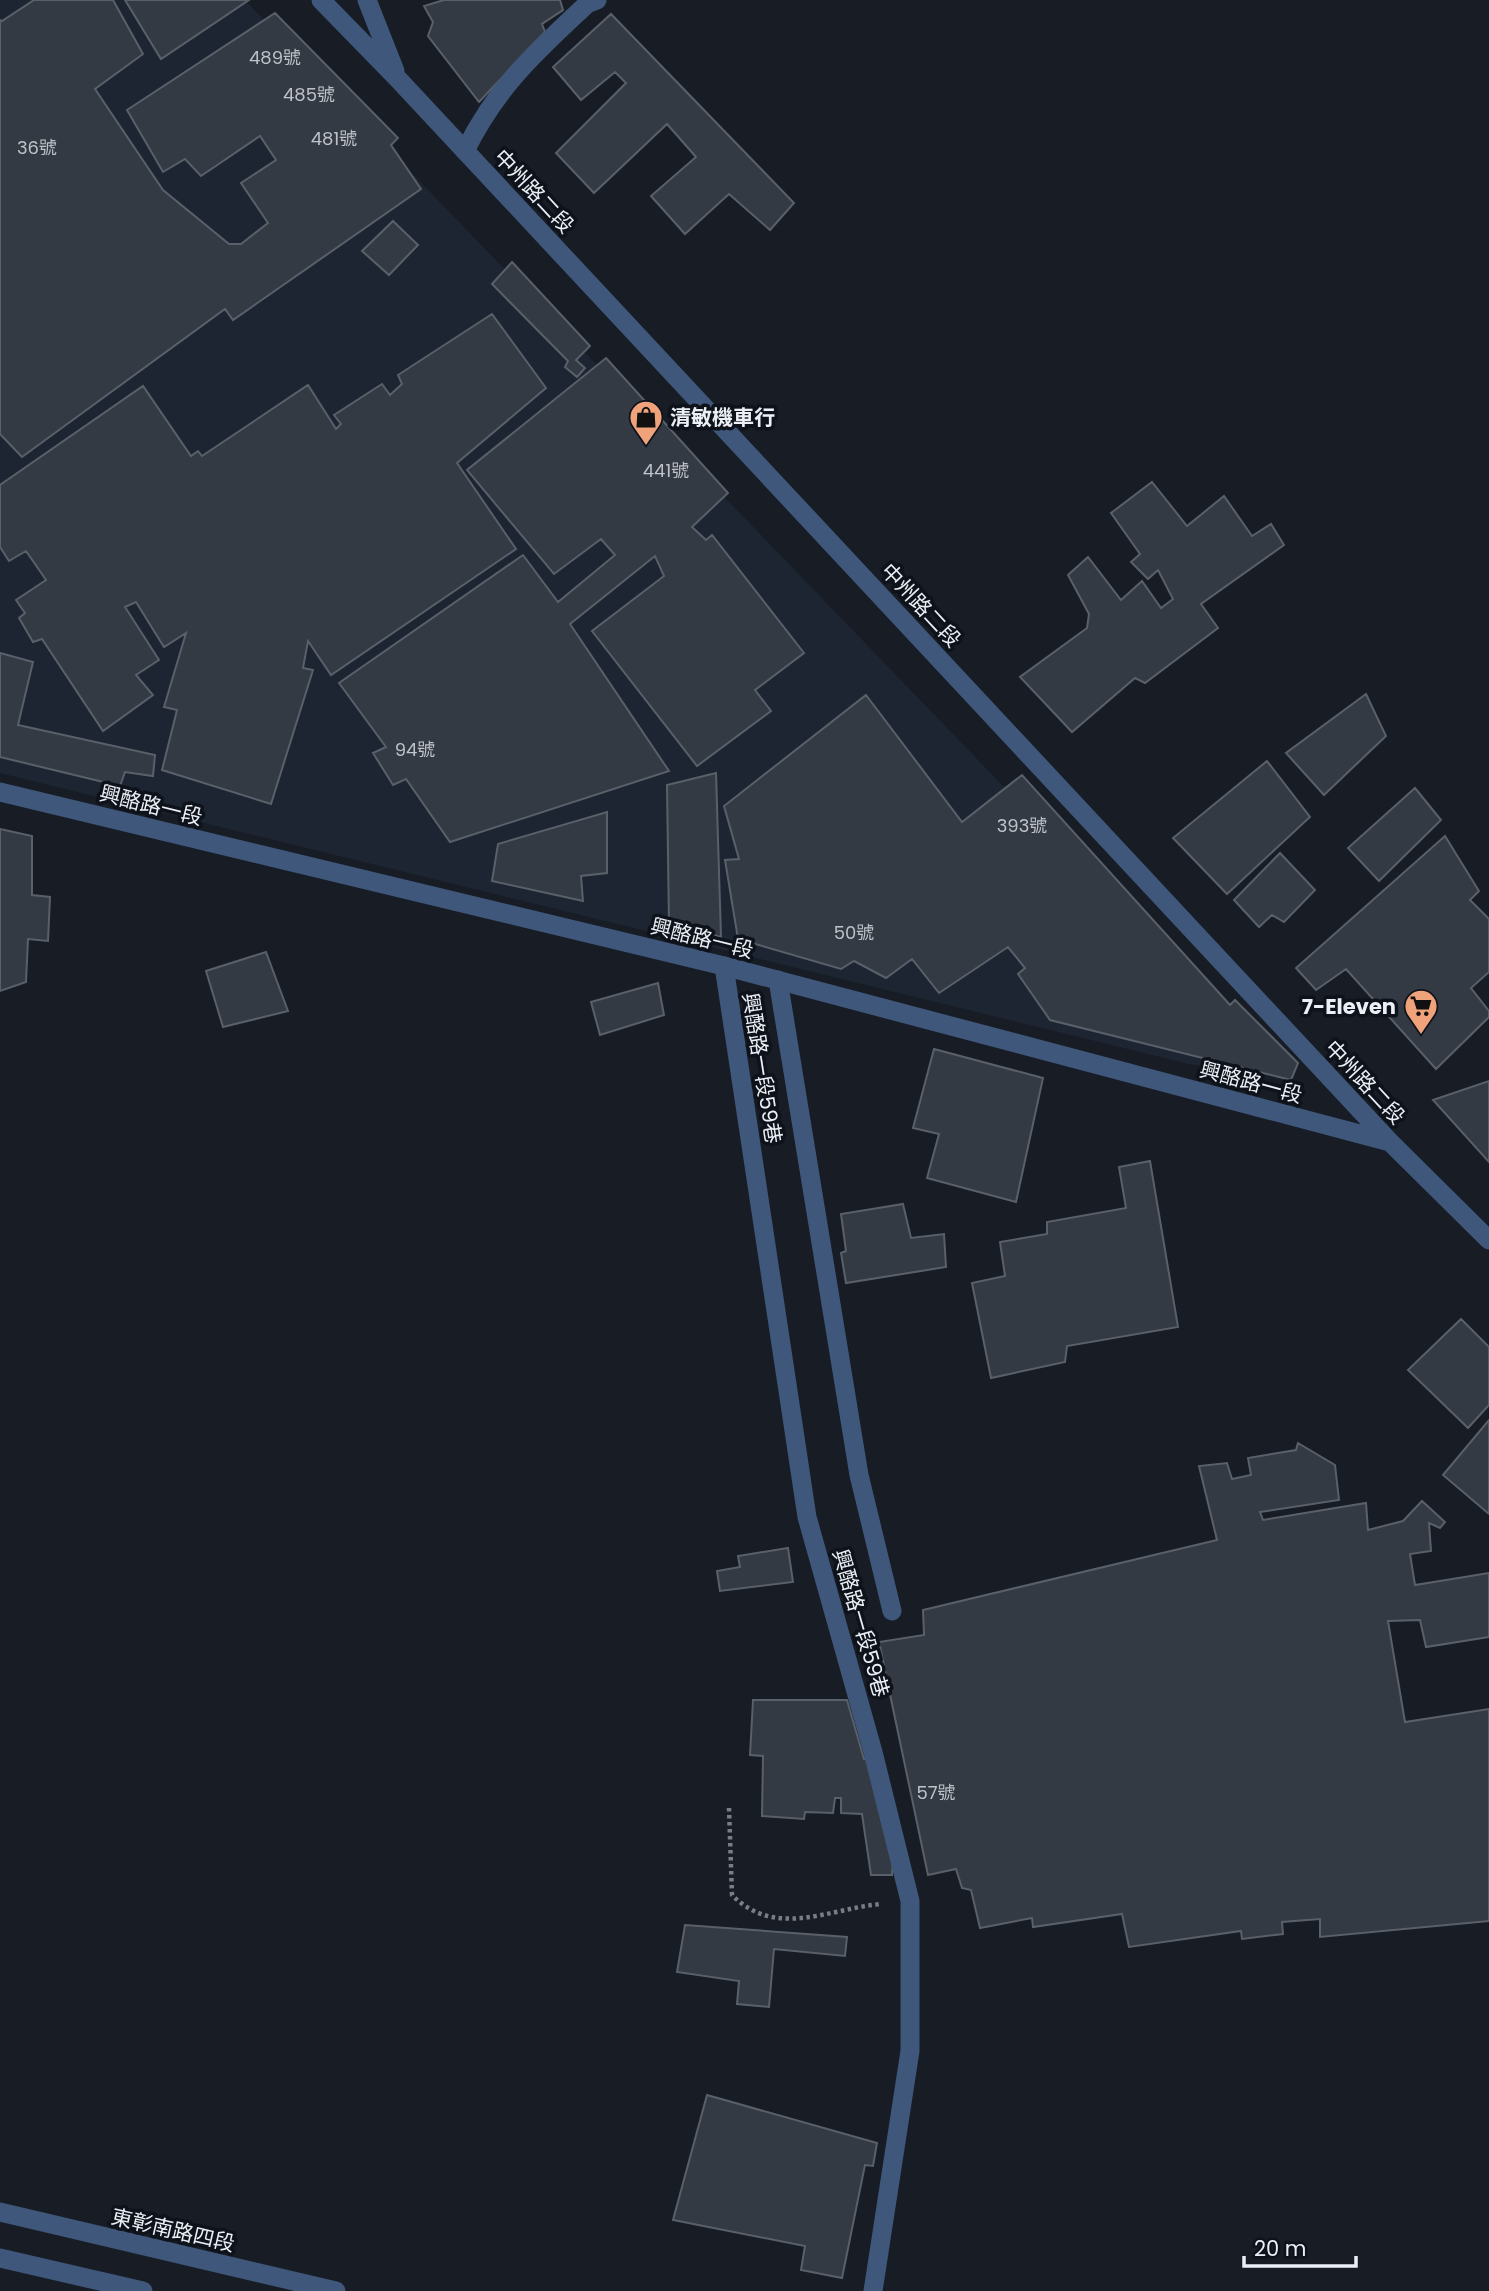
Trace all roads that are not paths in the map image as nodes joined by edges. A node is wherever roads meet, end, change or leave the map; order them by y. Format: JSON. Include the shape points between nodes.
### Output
{"nodes":[{"id":1,"x":321,"y":0,"type":"edge"},
{"id":2,"x":367,"y":0,"type":"edge"},
{"id":3,"x":597,"y":0,"type":"edge"},
{"id":4,"x":398,"y":79,"type":"junction"},
{"id":5,"x":465,"y":150,"type":"junction"},
{"id":6,"x":0,"y":792,"type":"edge"},
{"id":7,"x":724,"y":966,"type":"junction"},
{"id":8,"x":778,"y":981,"type":"junction"},
{"id":9,"x":1390,"y":1142,"type":"junction"},
{"id":10,"x":1489,"y":1240,"type":"edge"},
{"id":11,"x":892,"y":1611,"type":"dead end"},
{"id":12,"x":0,"y":2212,"type":"edge"},
{"id":13,"x":0,"y":2258,"type":"edge"},
{"id":14,"x":143,"y":2291,"type":"edge"},
{"id":15,"x":336,"y":2291,"type":"edge"},
{"id":16,"x":873,"y":2291,"type":"edge"}],
"edges":[{"from":1,"to":4,"type":"street","name":"中州路二段"},
{"from":2,"to":4,"type":"street"},
{"from":3,"to":5,"type":"street","via":[[587,4],[503,88]]},
{"from":4,"to":5,"type":"street","name":"中州路二段"},
{"from":5,"to":9,"type":"street","name":"中州路二段"},
{"from":6,"to":7,"type":"street","name":"興酪路一段"},
{"from":7,"to":8,"type":"street","name":"興酪路一段"},
{"from":7,"to":16,"type":"street","name":"興酪路一段59巷","via":[[807,1517],[910,1901],[910,2051]]},
{"from":8,"to":9,"type":"street","name":"興酪路一段"},
{"from":8,"to":11,"type":"street","via":[[859,1475]]},
{"from":9,"to":10,"type":"street","name":"中州路二段"},
{"from":12,"to":15,"type":"street","name":"東彰南路四段"},
{"from":13,"to":14,"type":"street"}]}
